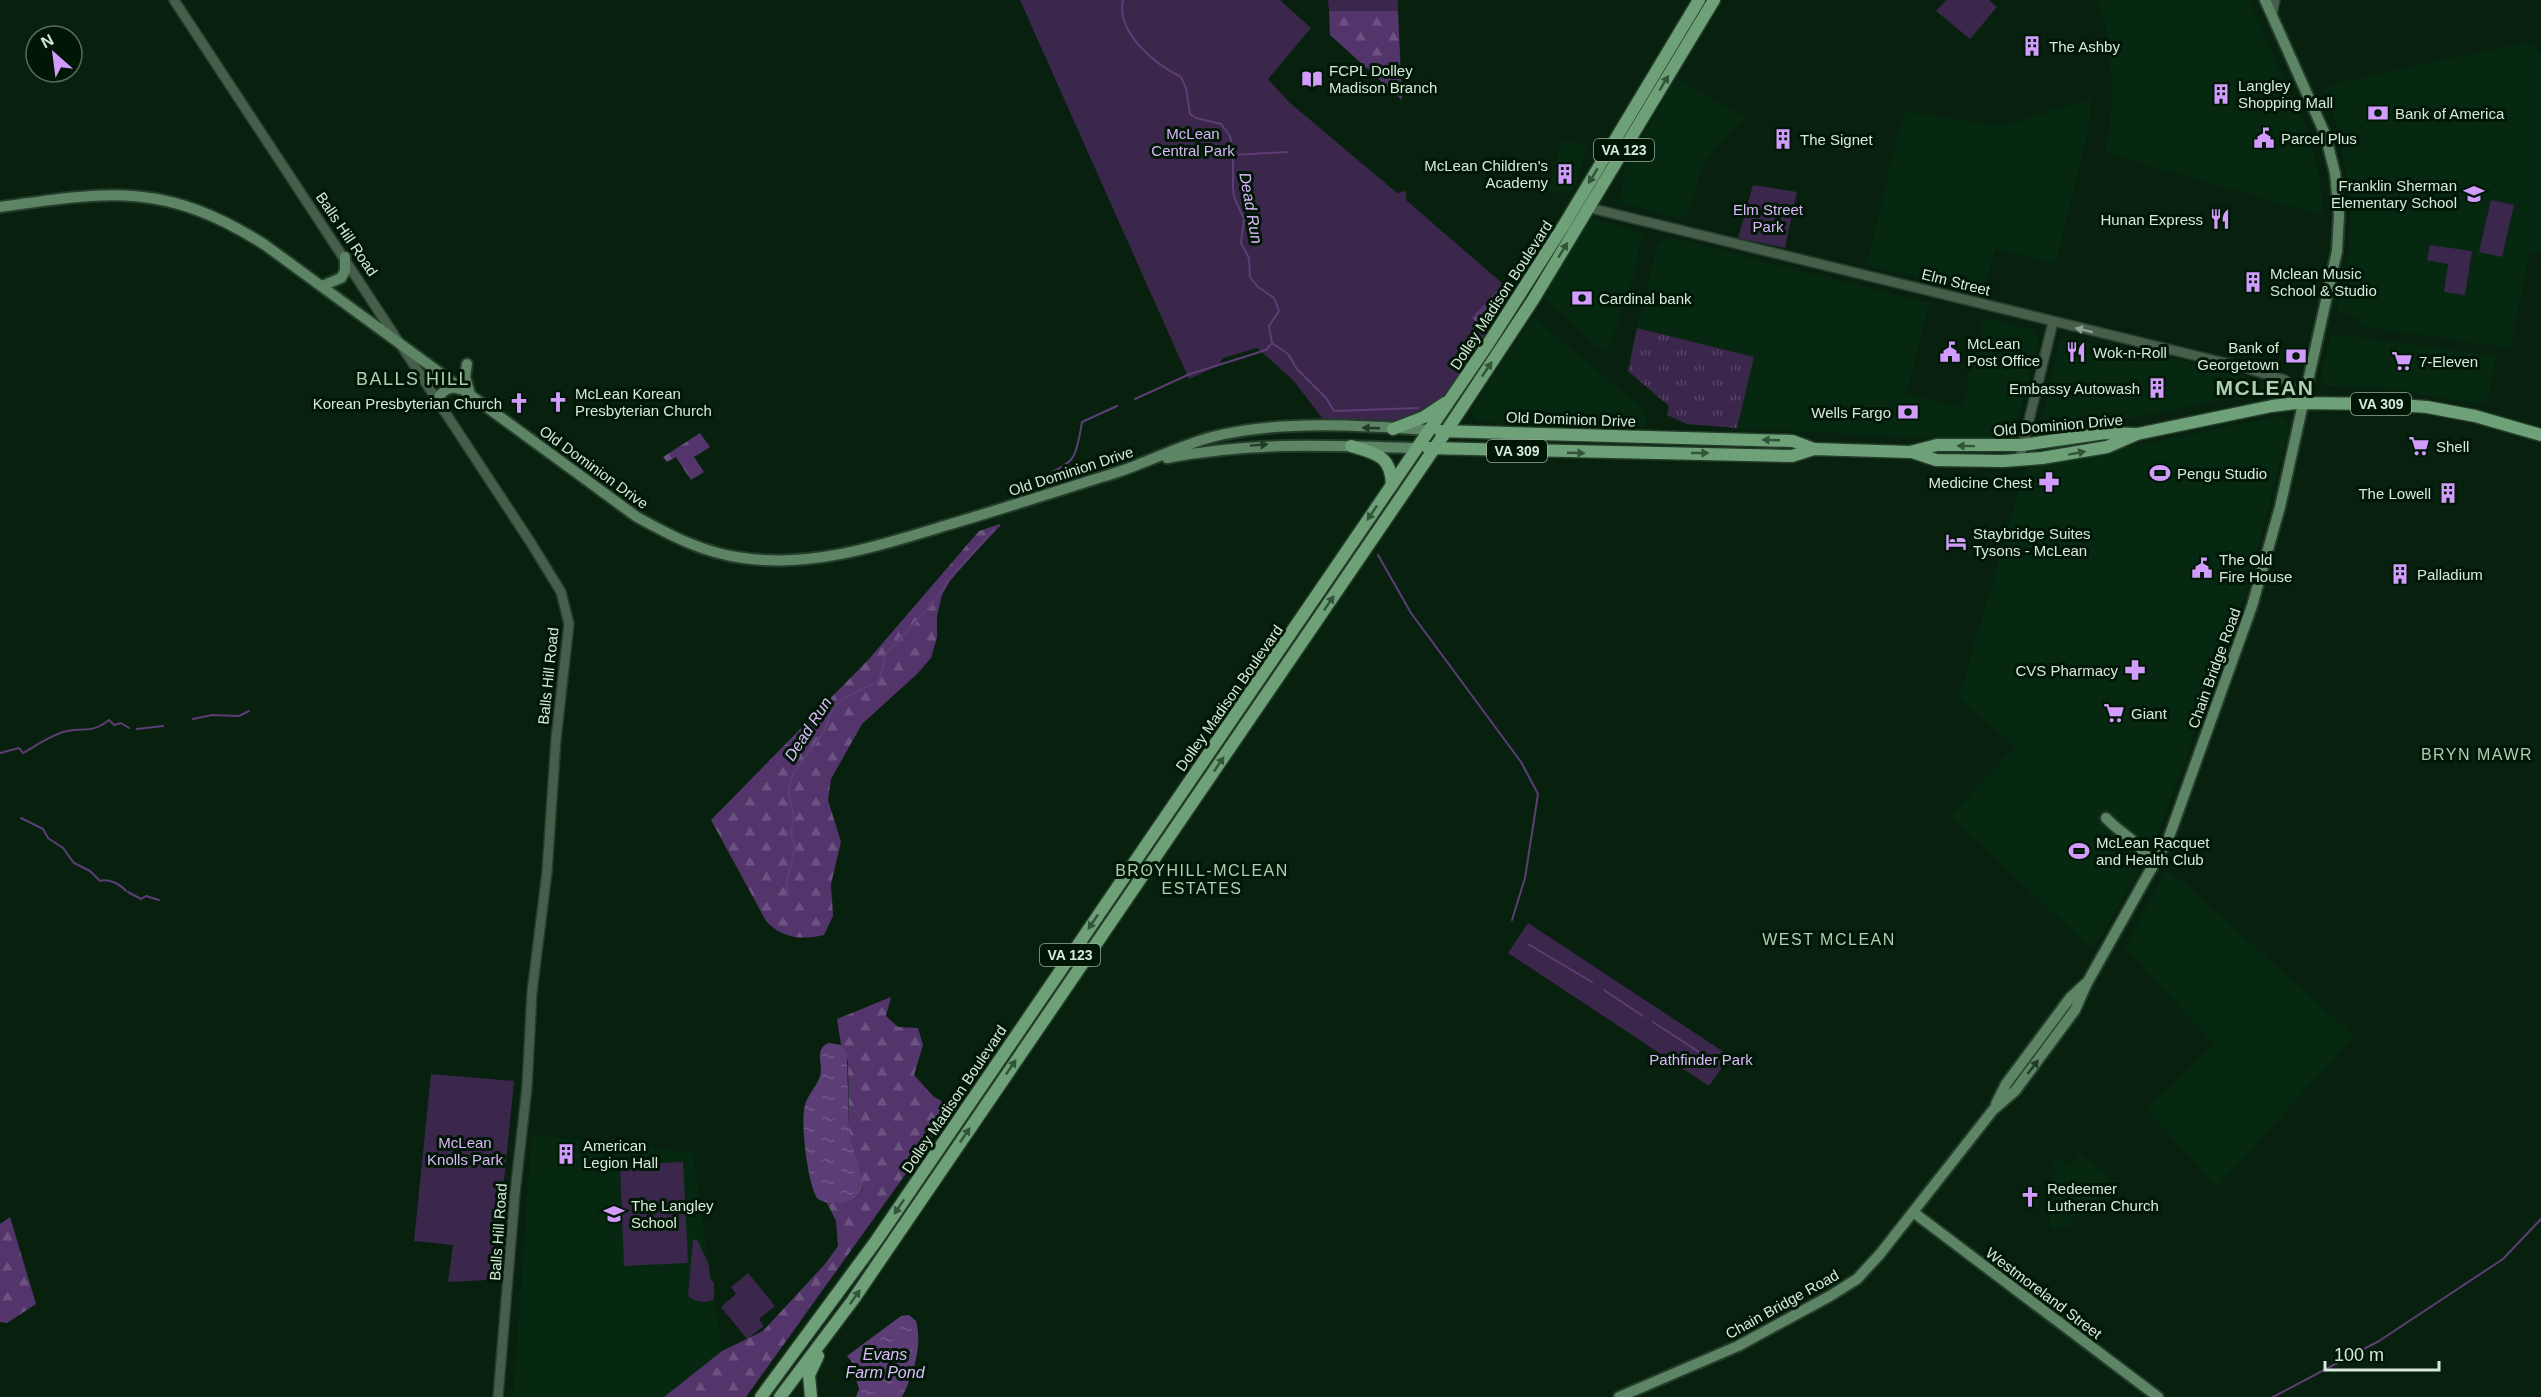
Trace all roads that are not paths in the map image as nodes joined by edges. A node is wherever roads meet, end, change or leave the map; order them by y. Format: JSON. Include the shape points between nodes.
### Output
{"nodes":[{"id":1,"x":174,"y":0,"type":"edge"},
{"id":2,"x":1699,"y":0,"type":"edge"},
{"id":3,"x":1714,"y":0,"type":"edge"},
{"id":4,"x":2265,"y":0,"type":"edge"},
{"id":5,"x":2275,"y":0,"type":"edge"},
{"id":6,"x":2272,"y":16,"type":"junction"},
{"id":7,"x":0,"y":207,"type":"edge"},
{"id":8,"x":1590,"y":208,"type":"junction"},
{"id":9,"x":345,"y":257,"type":"junction"},
{"id":10,"x":1533,"y":275,"type":"junction"},
{"id":11,"x":322,"y":286,"type":"junction"},
{"id":12,"x":1522,"y":291,"type":"junction"},
{"id":13,"x":1533,"y":300,"type":"junction"},
{"id":14,"x":2054,"y":322,"type":"junction"},
{"id":15,"x":1515,"y":327,"type":"junction"},
{"id":16,"x":401,"y":345,"type":"junction"},
{"id":17,"x":467,"y":364,"type":"dead end"},
{"id":18,"x":467,"y":393,"type":"junction"},
{"id":19,"x":1451,"y":399,"type":"junction"},
{"id":20,"x":437,"y":401,"type":"junction"},
{"id":21,"x":1465,"y":403,"type":"junction"},
{"id":22,"x":2304,"y":403,"type":"junction"},
{"id":23,"x":1393,"y":429,"type":"junction"},
{"id":24,"x":1430,"y":430,"type":"junction"},
{"id":25,"x":1446,"y":431,"type":"junction"},
{"id":26,"x":1474,"y":431,"type":"junction"},
{"id":27,"x":2137,"y":434,"type":"junction"},
{"id":28,"x":2541,"y":435,"type":"edge"},
{"id":29,"x":2023,"y":445,"type":"junction"},
{"id":30,"x":1351,"y":446,"type":"junction"},
{"id":31,"x":1418,"y":448,"type":"junction"},
{"id":32,"x":1434,"y":448,"type":"junction"},
{"id":33,"x":1814,"y":449,"type":"junction"},
{"id":34,"x":1910,"y":452,"type":"junction"},
{"id":35,"x":2019,"y":460,"type":"junction"},
{"id":36,"x":1151,"y":461,"type":"junction"},
{"id":37,"x":1392,"y":485,"type":"junction"},
{"id":38,"x":2106,"y":818,"type":"dead end"},
{"id":39,"x":2152,"y":868,"type":"junction"},
{"id":40,"x":1913,"y":1212,"type":"junction"},
{"id":41,"x":842,"y":1314,"type":"junction"},
{"id":42,"x":498,"y":1397,"type":"edge"},
{"id":43,"x":761,"y":1397,"type":"edge"},
{"id":44,"x":780,"y":1397,"type":"edge"},
{"id":45,"x":812,"y":1397,"type":"edge"},
{"id":46,"x":1619,"y":1397,"type":"edge"},
{"id":47,"x":2158,"y":1397,"type":"edge"}],
"edges":[{"from":1,"to":9,"type":"street","name":"Balls Hill Road"},
{"from":2,"to":10,"type":"main road","name":"Dolley Madison Boulevard","number":"VA 123","one_way":true},
{"from":8,"to":3,"type":"main road","name":"Dolley Madison Boulevard","number":"VA 123","one_way":true},
{"from":4,"to":6,"type":"main road","name":"Chain Bridge Road"},
{"from":5,"to":6,"type":"street"},
{"from":6,"to":22,"type":"main road","name":"Chain Bridge Road","via":[[2325,134],[2338,194],[2337,251]]},
{"from":7,"to":11,"type":"main road","name":"Old Dominion Drive","via":[[119,195],[180,203],[238,228]]},
{"from":13,"to":8,"type":"main road","name":"Dolley Madison Boulevard","number":"VA 123","one_way":true},
{"from":8,"to":14,"type":"street","name":"Elm Street"},
{"from":9,"to":11,"type":"main road","via":[[341,278]]},
{"from":9,"to":16,"type":"street","name":"Balls Hill Road"},
{"from":10,"to":12,"type":"main road","name":"Dolley Madison Boulevard","number":"VA 123"},
{"from":10,"to":13,"type":"main road"},
{"from":11,"to":16,"type":"main road","name":"Old Dominion Drive"},
{"from":12,"to":15,"type":"main road"},
{"from":12,"to":19,"type":"main road","name":"Dolley Madison Boulevard","number":"VA 123"},
{"from":13,"to":15,"type":"main road","name":"Dolley Madison Boulevard","number":"VA 123"},
{"from":22,"to":14,"type":"street","name":"Elm Street","one_way":true,"via":[[2285,380],[2259,371]]},
{"from":14,"to":29,"type":"street"},
{"from":21,"to":15,"type":"main road","name":"Dolley Madison Boulevard","number":"VA 123","one_way":true},
{"from":16,"to":18,"type":"main road","name":"Old Dominion Drive"},
{"from":16,"to":20,"type":"street","name":"Balls Hill Road"},
{"from":17,"to":18,"type":"main road"},
{"from":18,"to":20,"type":"main road","via":[[451,388]]},
{"from":18,"to":36,"type":"main road","name":"Old Dominion Drive","via":[[637,517],[690,544],[744,559],[814,559],[867,548]]},
{"from":19,"to":23,"type":"main road","via":[[1424,417]]},
{"from":19,"to":24,"type":"main road","name":"Dolley Madison Boulevard","number":"VA 123"},
{"from":20,"to":42,"type":"street","name":"Balls Hill Road","via":[[555,581],[566,604],[569,624]]},
{"from":21,"to":25,"type":"main road","name":"Dolley Madison Boulevard","number":"VA 123"},
{"from":21,"to":26,"type":"main road","via":[[1465,420]]},
{"from":22,"to":27,"type":"main road","name":"Old Dominion Drive","number":"VA 309"},
{"from":22,"to":28,"type":"main road","name":"Old Dominion Drive","number":"VA 309","via":[[2427,407]]},
{"from":22,"to":39,"type":"main road","name":"Chain Bridge Road","via":[[2252,606],[2172,828]]},
{"from":23,"to":24,"type":"main road","name":"Old Dominion Drive"},
{"from":23,"to":36,"type":"main road","name":"Old Dominion Drive","one_way":true,"via":[[1251,429],[1183,446]]},
{"from":24,"to":25,"type":"main road","name":"Old Dominion Drive","number":"VA 309"},
{"from":24,"to":31,"type":"main road","name":"Dolley Madison Boulevard","number":"VA 123"},
{"from":25,"to":26,"type":"main road","name":"Old Dominion Drive","number":"VA 309"},
{"from":25,"to":32,"type":"main road","name":"Dolley Madison Boulevard","number":"VA 123"},
{"from":33,"to":26,"type":"main road","name":"Old Dominion Drive","number":"VA 309","one_way":true,"via":[[1793,441]]},
{"from":27,"to":29,"type":"main road","name":"Old Dominion Drive","number":"VA 309","via":[[2104,433]]},
{"from":35,"to":27,"type":"main road","name":"Old Dominion Drive","number":"VA 309","one_way":true,"via":[[2107,447]]},
{"from":29,"to":34,"type":"main road","name":"Old Dominion Drive","number":"VA 309","one_way":true,"via":[[1937,445]]},
{"from":29,"to":35,"type":"street"},
{"from":30,"to":31,"type":"main road","name":"Old Dominion Drive"},
{"from":36,"to":30,"type":"main road","name":"Old Dominion Drive","one_way":true,"via":[[1250,446]]},
{"from":30,"to":37,"type":"main road","via":[[1384,460],[1391,472]]},
{"from":31,"to":32,"type":"main road","name":"Old Dominion Drive","number":"VA 309"},
{"from":31,"to":37,"type":"main road","name":"Dolley Madison Boulevard","number":"VA 123"},
{"from":32,"to":33,"type":"main road","name":"Old Dominion Drive","number":"VA 309","one_way":true,"via":[[1792,456]]},
{"from":41,"to":32,"type":"main road","name":"Dolley Madison Boulevard","number":"VA 123","one_way":true},
{"from":33,"to":34,"type":"main road","name":"Old Dominion Drive","number":"VA 309"},
{"from":34,"to":35,"type":"main road","name":"Old Dominion Drive","number":"VA 309","via":[[1936,460]]},
{"from":37,"to":43,"type":"main road","name":"Dolley Madison Boulevard","number":"VA 123","one_way":true,"via":[[876,1241]]},
{"from":38,"to":39,"type":"main road","via":[[2144,849]]},
{"from":39,"to":40,"type":"main road","name":"Chain Bridge Road","via":[[2086,983],[2078,1004],[2051,1044]]},
{"from":40,"to":46,"type":"main road","name":"Chain Bridge Road","via":[[1869,1268],[1842,1289],[1738,1346]]},
{"from":40,"to":47,"type":"main road","name":"Westmoreland Street"},
{"from":41,"to":44,"type":"main road","name":"Dolley Madison Boulevard","number":"VA 123"},
{"from":41,"to":45,"type":"main road","via":[[810,1368]]}]}
